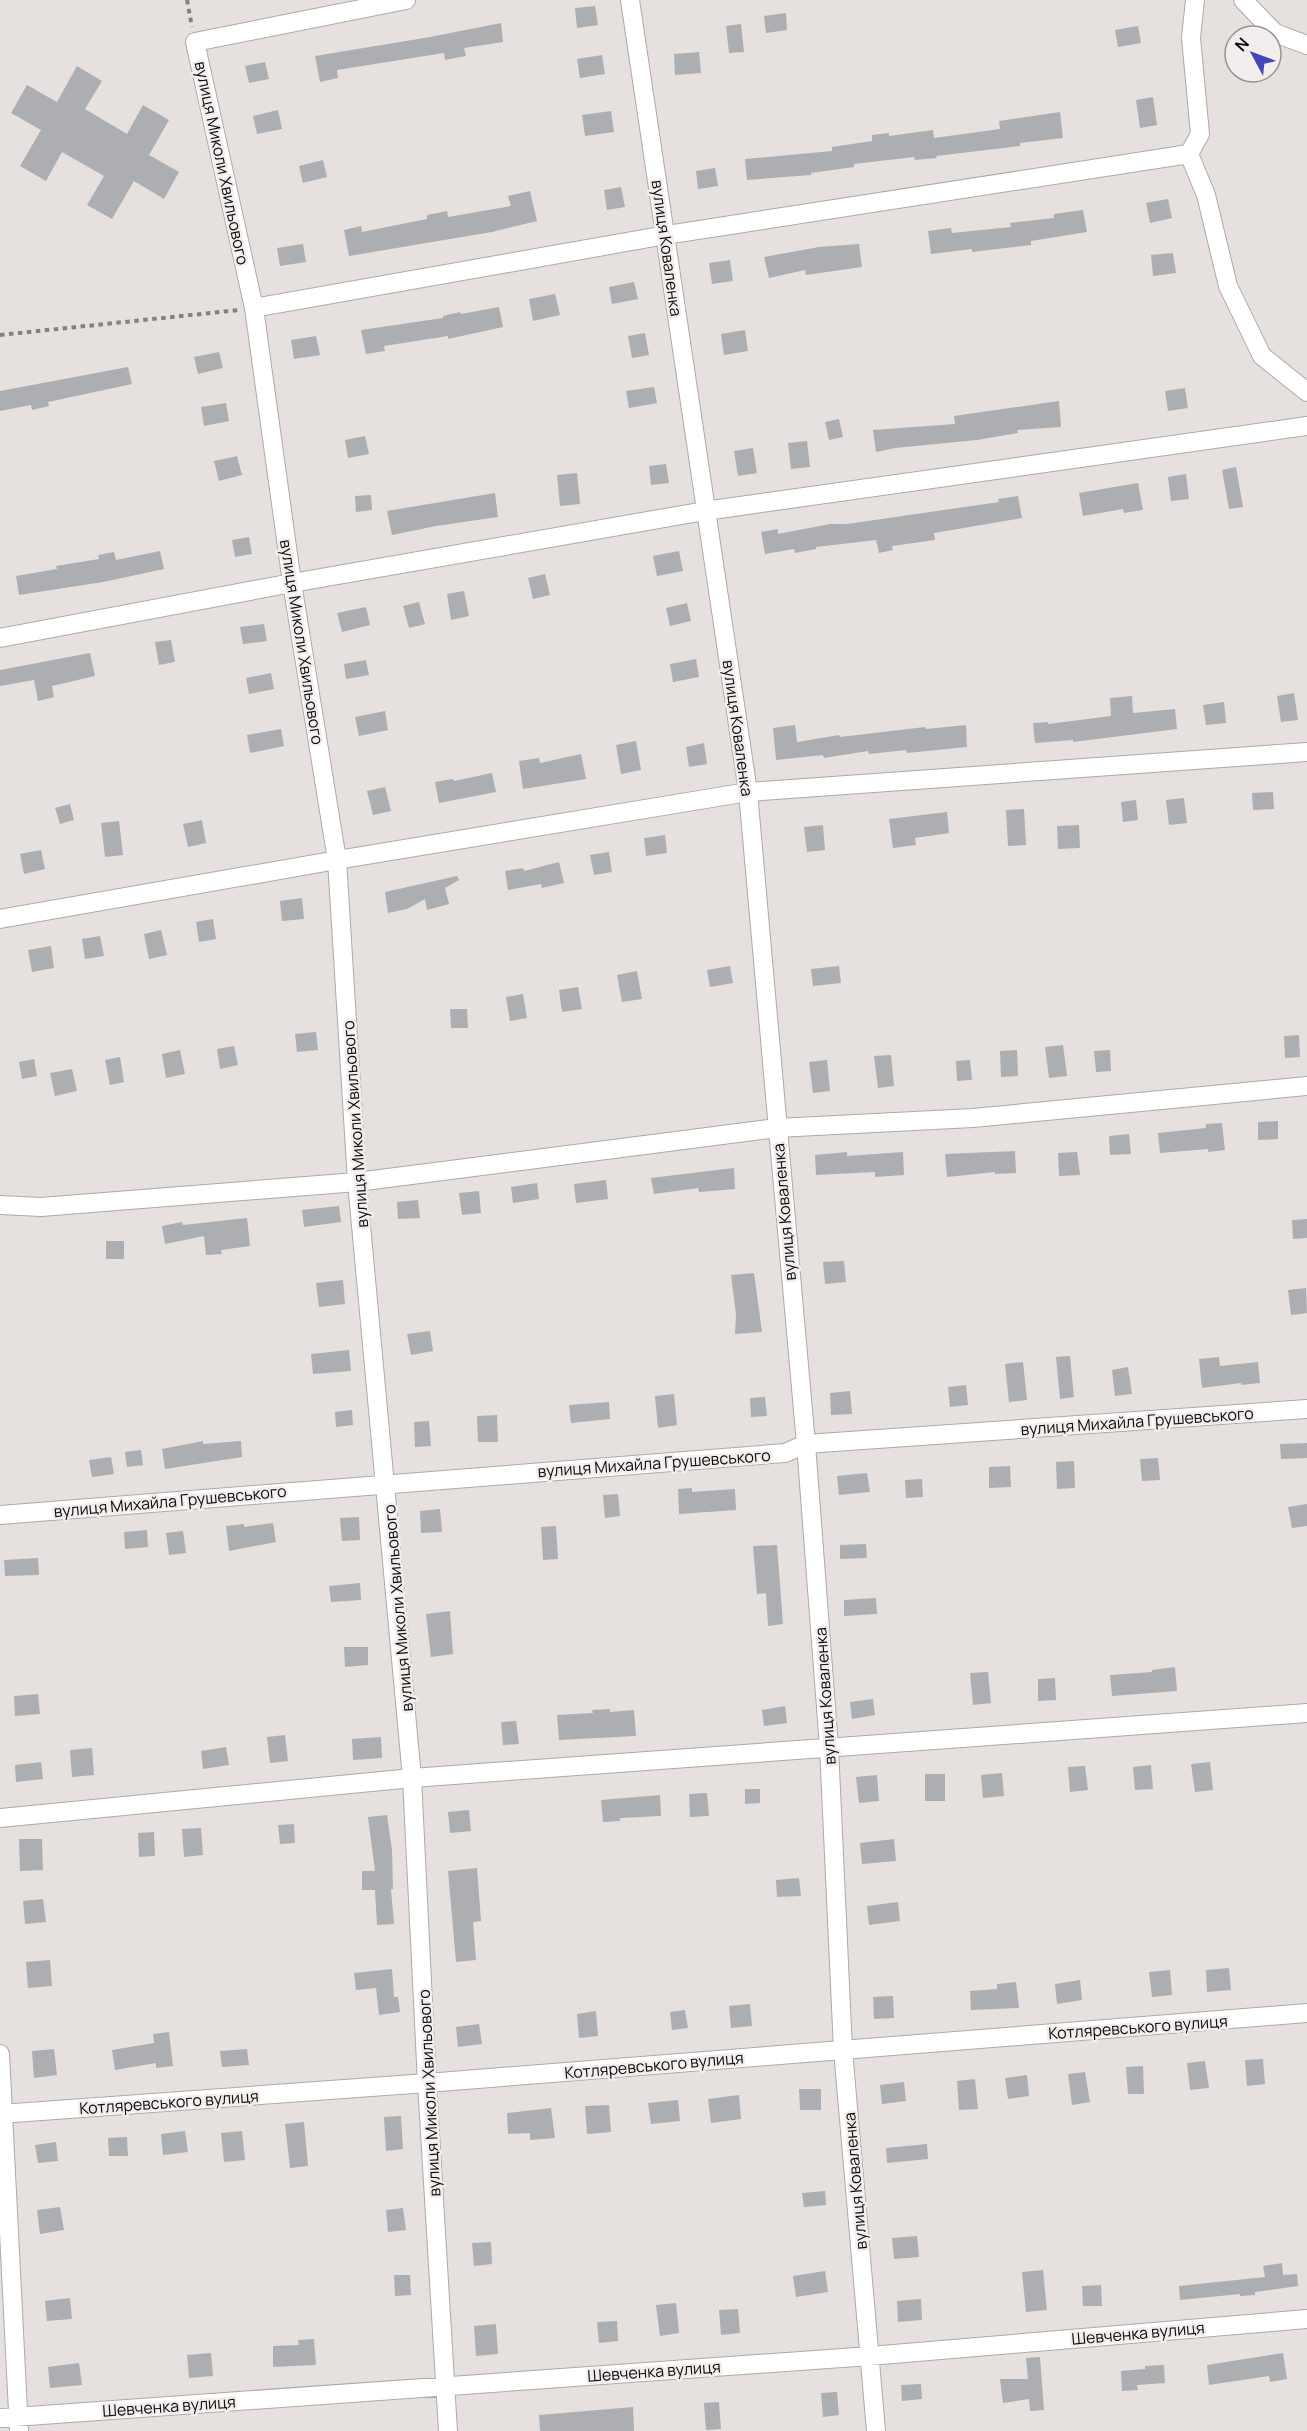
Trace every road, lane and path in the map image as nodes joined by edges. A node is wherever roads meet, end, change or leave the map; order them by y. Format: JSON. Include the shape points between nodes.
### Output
{"nodes":[{"id":1,"x":187,"y":0,"type":"edge"},
{"id":2,"x":406,"y":0,"type":"edge"},
{"id":3,"x":630,"y":0,"type":"edge"},
{"id":4,"x":1195,"y":0,"type":"edge"},
{"id":5,"x":1243,"y":0,"type":"edge"},
{"id":6,"x":195,"y":42,"type":"junction"},
{"id":7,"x":1307,"y":45,"type":"edge"},
{"id":8,"x":1189,"y":154,"type":"junction"},
{"id":9,"x":666,"y":235,"type":"junction"},
{"id":10,"x":254,"y":308,"type":"junction"},
{"id":11,"x":0,"y":335,"type":"edge"},
{"id":12,"x":1307,"y":392,"type":"edge"},
{"id":13,"x":1307,"y":426,"type":"edge"},
{"id":14,"x":705,"y":511,"type":"junction"},
{"id":15,"x":292,"y":583,"type":"junction"},
{"id":16,"x":0,"y":638,"type":"edge"},
{"id":17,"x":1307,"y":752,"type":"edge"},
{"id":18,"x":748,"y":792,"type":"junction"},
{"id":19,"x":337,"y":860,"type":"junction"},
{"id":20,"x":0,"y":919,"type":"edge"},
{"id":21,"x":1307,"y":1086,"type":"edge"},
{"id":22,"x":777,"y":1128,"type":"junction"},
{"id":23,"x":357,"y":1182,"type":"junction"},
{"id":24,"x":0,"y":1205,"type":"edge"},
{"id":25,"x":1307,"y":1409,"type":"edge"},
{"id":26,"x":806,"y":1443,"type":"junction"},
{"id":27,"x":387,"y":1484,"type":"junction"},
{"id":28,"x":0,"y":1515,"type":"edge"},
{"id":29,"x":1307,"y":1713,"type":"edge"},
{"id":30,"x":829,"y":1747,"type":"junction"},
{"id":31,"x":412,"y":1778,"type":"junction"},
{"id":32,"x":0,"y":1818,"type":"edge"},
{"id":33,"x":1307,"y":2013,"type":"edge"},
{"id":34,"x":843,"y":2050,"type":"junction"},
{"id":35,"x":0,"y":2054,"type":"edge"},
{"id":36,"x":427,"y":2083,"type":"junction"},
{"id":37,"x":1,"y":2114,"type":"edge"},
{"id":38,"x":1307,"y":2319,"type":"edge"},
{"id":39,"x":870,"y":2356,"type":"junction"},
{"id":40,"x":446,"y":2386,"type":"junction"},
{"id":41,"x":12,"y":2422,"type":"edge"},
{"id":42,"x":448,"y":2431,"type":"edge"},
{"id":43,"x":876,"y":2431,"type":"edge"}],
"edges":[{"from":1,"to":6,"type":"path"},
{"from":2,"to":6,"type":"street","name":"вулиця Миколи Хвильового"},
{"from":3,"to":9,"type":"street","name":"вулиця Коваленка"},
{"from":4,"to":8,"type":"street","via":[[1191,38],[1200,134]]},
{"from":5,"to":7,"type":"street","via":[[1275,33]]},
{"from":6,"to":10,"type":"street","name":"вулиця Миколи Хвильового"},
{"from":8,"to":9,"type":"street"},
{"from":8,"to":12,"type":"street","via":[[1206,195],[1228,286],[1257,346],[1262,356]]},
{"from":9,"to":10,"type":"street"},
{"from":9,"to":14,"type":"street","name":"вулиця Коваленка"},
{"from":10,"to":11,"type":"path"},
{"from":10,"to":15,"type":"street","name":"вулиця Миколи Хвильового"},
{"from":13,"to":14,"type":"street"},
{"from":14,"to":15,"type":"street"},
{"from":14,"to":18,"type":"street","name":"вулиця Коваленка"},
{"from":15,"to":16,"type":"street"},
{"from":15,"to":19,"type":"street","name":"вулиця Миколи Хвильового"},
{"from":17,"to":18,"type":"street"},
{"from":18,"to":19,"type":"street"},
{"from":18,"to":22,"type":"street","name":"вулиця Коваленка"},
{"from":19,"to":20,"type":"street"},
{"from":19,"to":23,"type":"street","name":"вулиця Миколи Хвильового"},
{"from":21,"to":22,"type":"street","via":[[973,1118]]},
{"from":22,"to":23,"type":"street"},
{"from":22,"to":26,"type":"street","name":"вулиця Коваленка"},
{"from":23,"to":24,"type":"street","via":[[41,1207]]},
{"from":23,"to":27,"type":"street","name":"вулиця Миколи Хвильового"},
{"from":25,"to":26,"type":"street","name":"вулиця Михайла Грушевського"},
{"from":26,"to":27,"type":"street","name":"вулиця Михайла Грушевського","via":[[785,1453]]},
{"from":26,"to":30,"type":"street","name":"вулиця Коваленка"},
{"from":27,"to":28,"type":"street","name":"вулиця Михайла Грушевського"},
{"from":27,"to":31,"type":"street","name":"вулиця Миколи Хвильового"},
{"from":29,"to":30,"type":"street"},
{"from":30,"to":31,"type":"street"},
{"from":30,"to":34,"type":"street","name":"вулиця Коваленка"},
{"from":31,"to":32,"type":"street"},
{"from":31,"to":36,"type":"street","name":"вулиця Миколи Хвильового"},
{"from":33,"to":34,"type":"street","name":"Котляревського вулиця"},
{"from":34,"to":36,"type":"street","name":"Котляревського вулиця"},
{"from":34,"to":39,"type":"street","name":"вулиця Коваленка"},
{"from":35,"to":37,"type":"street"},
{"from":36,"to":37,"type":"street","name":"Котляревського вулиця"},
{"from":36,"to":40,"type":"street","name":"вулиця Миколи Хвильового"},
{"from":37,"to":41,"type":"street"},
{"from":38,"to":39,"type":"street","name":"Шевченка вулиця"},
{"from":39,"to":40,"type":"street","name":"Шевченка вулиця"},
{"from":39,"to":43,"type":"street","name":"вулиця Коваленка"},
{"from":40,"to":41,"type":"street","name":"Шевченка вулиця"},
{"from":40,"to":42,"type":"street","name":"вулиця Миколи Хвильового"}]}
